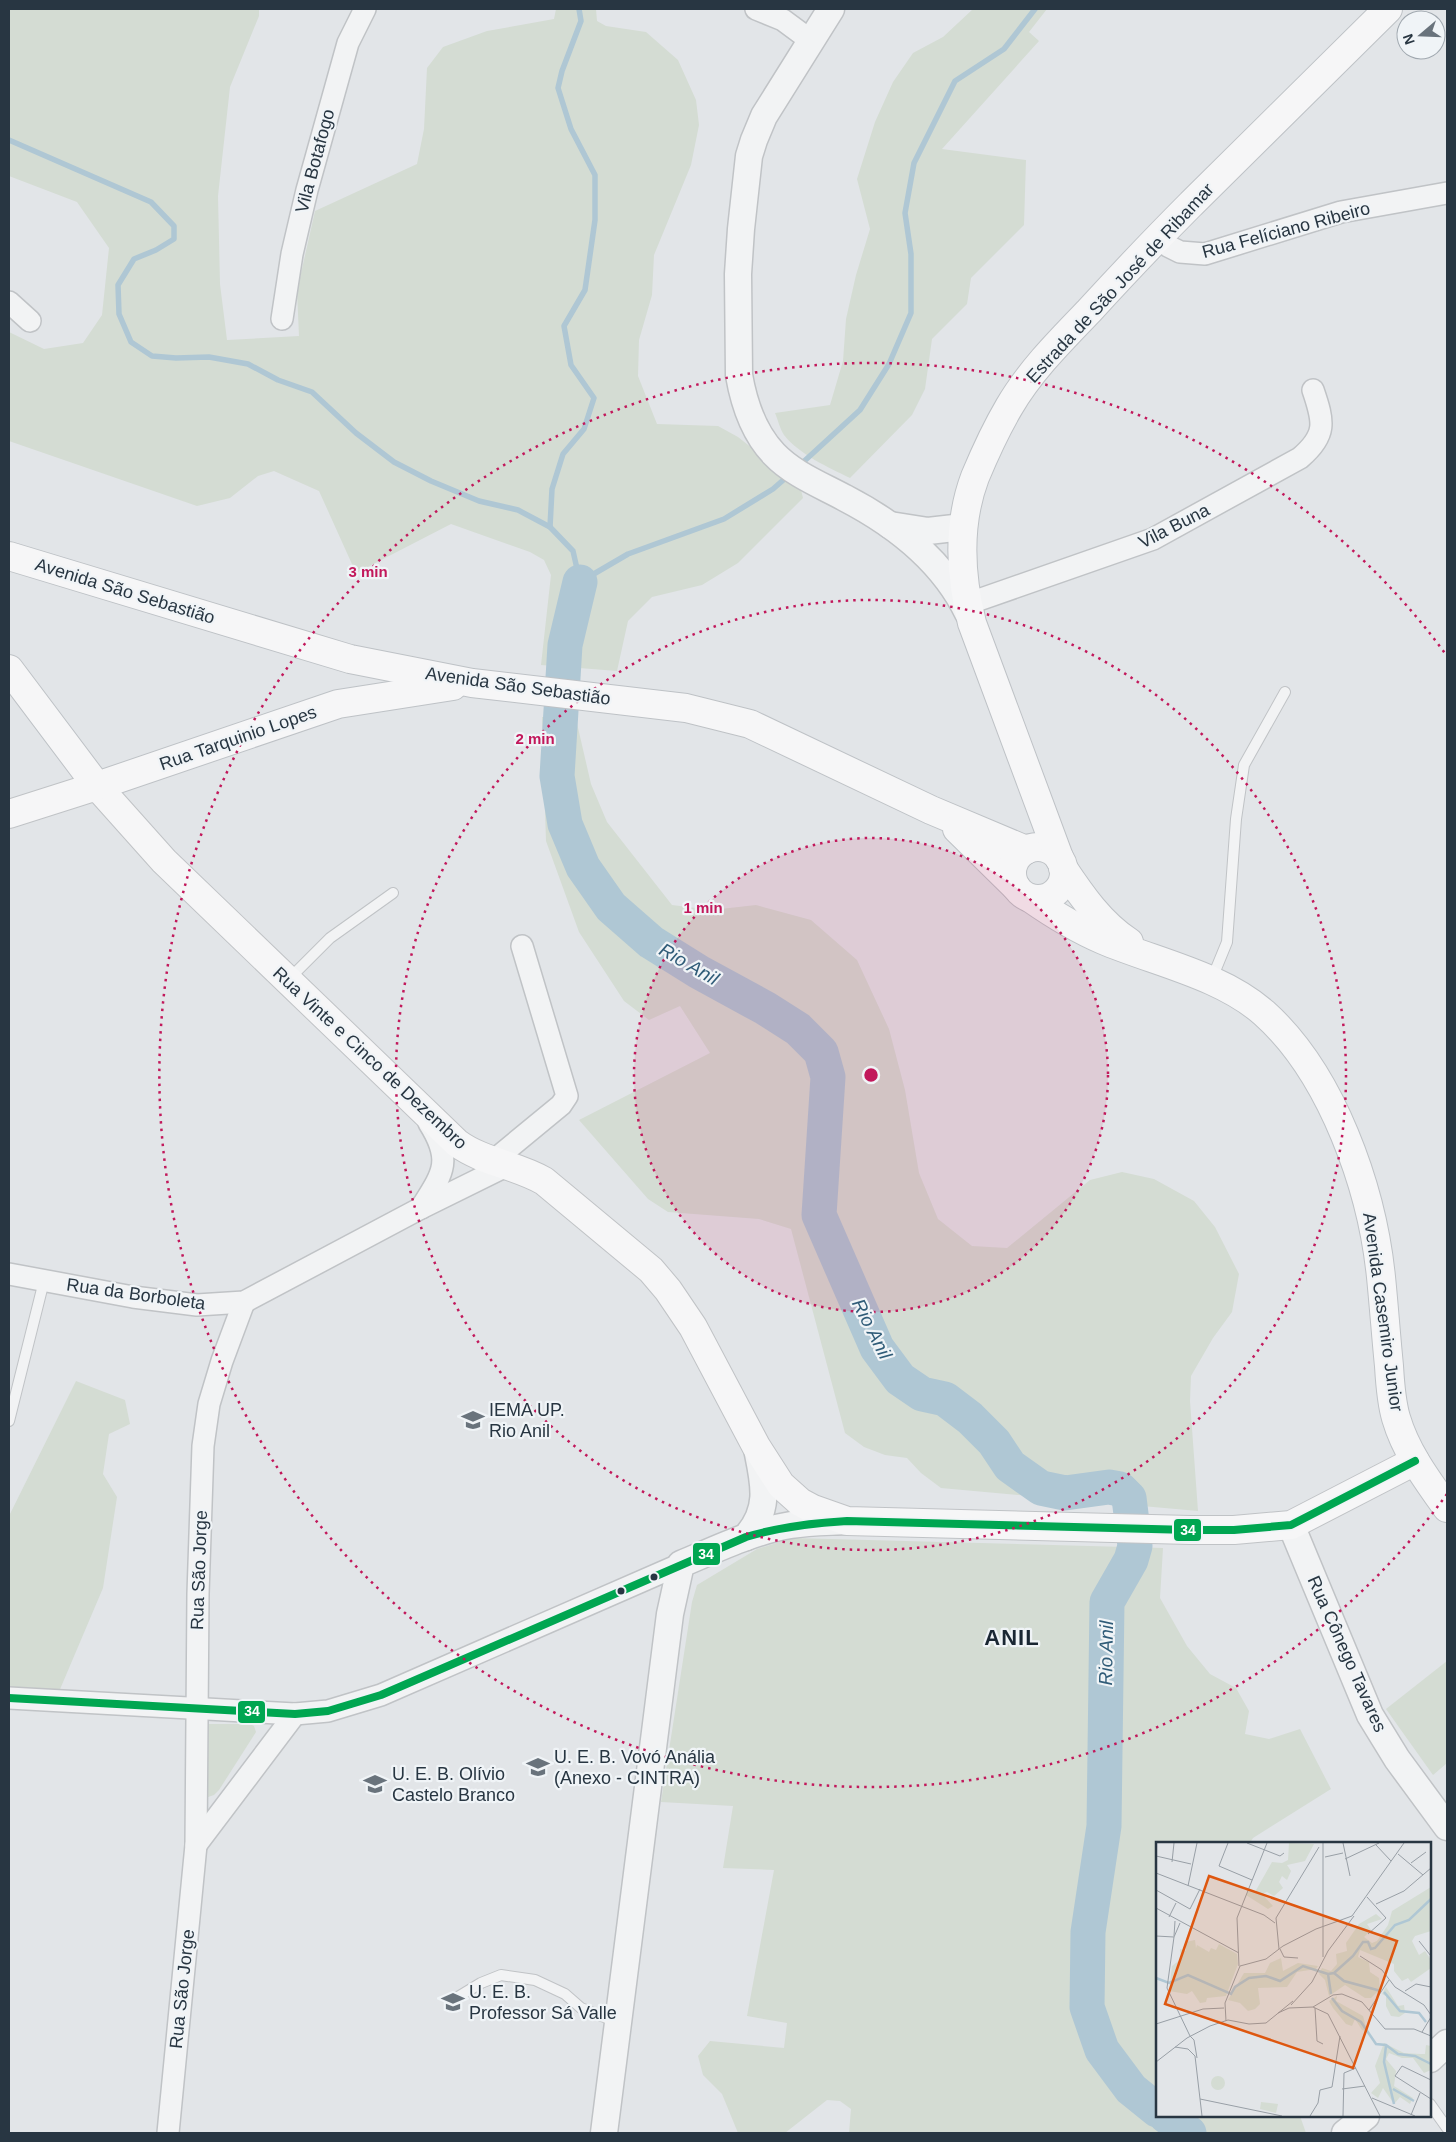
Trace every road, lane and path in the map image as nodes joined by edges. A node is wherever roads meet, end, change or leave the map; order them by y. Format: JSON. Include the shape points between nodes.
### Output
{"nodes":[{"id":1,"x":365,"y":9,"type":"edge"},
{"id":2,"x":756,"y":9,"type":"edge"},
{"id":3,"x":832,"y":9,"type":"edge"},
{"id":4,"x":1388,"y":9,"type":"edge"},
{"id":5,"x":810,"y":40,"type":"junction"},
{"id":6,"x":1447,"y":194,"type":"edge"},
{"id":7,"x":1158,"y":237,"type":"junction"},
{"id":8,"x":9,"y":302,"type":"edge"},
{"id":9,"x":282,"y":319,"type":"dead end"},
{"id":10,"x":30,"y":321,"type":"dead end"},
{"id":11,"x":1313,"y":390,"type":"dead end"},
{"id":12,"x":887,"y":524,"type":"junction"},
{"id":13,"x":963,"y":527,"type":"junction"},
{"id":14,"x":9,"y":556,"type":"edge"},
{"id":15,"x":970,"y":614,"type":"junction"},
{"id":16,"x":350,"y":659,"type":"junction"},
{"id":17,"x":9,"y":669,"type":"edge"},
{"id":18,"x":472,"y":683,"type":"junction"},
{"id":19,"x":1285,"y":692,"type":"dead end"},
{"id":20,"x":338,"y":704,"type":"junction"},
{"id":21,"x":1021,"y":755,"type":"junction"},
{"id":22,"x":97,"y":786,"type":"junction"},
{"id":23,"x":932,"y":810,"type":"junction"},
{"id":24,"x":9,"y":814,"type":"edge"},
{"id":25,"x":1028,"y":849,"type":"junction"},
{"id":26,"x":1062,"y":864,"type":"junction"},
{"id":27,"x":393,"y":893,"type":"dead end"},
{"id":28,"x":1023,"y":893,"type":"junction"},
{"id":29,"x":522,"y":946,"type":"dead end"},
{"id":30,"x":1156,"y":959,"type":"junction"},
{"id":31,"x":287,"y":981,"type":"junction"},
{"id":32,"x":1211,"y":982,"type":"junction"},
{"id":33,"x":423,"y":1112,"type":"junction"},
{"id":34,"x":501,"y":1163,"type":"junction"},
{"id":35,"x":421,"y":1208,"type":"junction"},
{"id":36,"x":9,"y":1274,"type":"edge"},
{"id":37,"x":44,"y":1281,"type":"junction"},
{"id":38,"x":244,"y":1302,"type":"junction"},
{"id":39,"x":9,"y":1421,"type":"edge"},
{"id":40,"x":756,"y":1446,"type":"junction"},
{"id":41,"x":1415,"y":1461,"type":"junction"},
{"id":42,"x":1447,"y":1508,"type":"edge"},
{"id":43,"x":847,"y":1521,"type":"junction"},
{"id":44,"x":1291,"y":1525,"type":"junction"},
{"id":45,"x":746,"y":1537,"type":"junction"},
{"id":46,"x":681,"y":1564,"type":"junction"},
{"id":47,"x":9,"y":1698,"type":"edge"},
{"id":48,"x":196,"y":1709,"type":"junction"},
{"id":49,"x":295,"y":1714,"type":"junction"},
{"id":50,"x":1447,"y":1827,"type":"edge"},
{"id":51,"x":196,"y":1846,"type":"junction"},
{"id":52,"x":453,"y":2000,"type":"dead end"},
{"id":53,"x":618,"y":2022,"type":"junction"},
{"id":54,"x":1447,"y":2043,"type":"edge"},
{"id":55,"x":1431,"y":2059,"type":"edge"},
{"id":56,"x":1431,"y":2105,"type":"edge"},
{"id":57,"x":1365,"y":2117,"type":"edge"},
{"id":58,"x":1447,"y":2128,"type":"edge"},
{"id":59,"x":168,"y":2133,"type":"edge"},
{"id":60,"x":604,"y":2133,"type":"edge"},
{"id":61,"x":1345,"y":2133,"type":"edge"}],
"edges":[{"from":1,"to":9,"type":"street","name":"Vila Botafogo","via":[[348,43],[307,190],[292,254]]},
{"from":2,"to":5,"type":"street","via":[[783,20]]},
{"from":3,"to":5,"type":"street"},
{"from":4,"to":7,"type":"main road","name":"Estrada de São José de Ribamar"},
{"from":5,"to":12,"type":"street","via":[[764,116],[749,156],[741,229],[739,375],[755,427],[767,446],[783,462]]},
{"from":6,"to":7,"type":"street","name":"Rua Felíciano Ribeiro","via":[[1340,212],[1205,254],[1180,252]]},
{"from":7,"to":13,"type":"main road","name":"Estrada de São José de Ribamar","via":[[1056,345],[1014,399],[975,479]]},
{"from":8,"to":10,"type":"street"},
{"from":11,"to":15,"type":"street","name":"Vila Buna","via":[[1320,433],[1314,446],[1300,458],[1153,539]]},
{"from":12,"to":13,"type":"street","via":[[928,531]]},
{"from":12,"to":15,"type":"street","via":[[938,566]]},
{"from":13,"to":15,"type":"main road","name":"Estrada de São José de Ribamar","via":[[963,568]]},
{"from":14,"to":16,"type":"main road","name":"Avenida São Sebastião"},
{"from":15,"to":21,"type":"main road","name":"Estrada de São José de Ribamar"},
{"from":16,"to":18,"type":"main road","name":"Avenida São Sebastião"},
{"from":16,"to":20,"type":"main road","via":[[359,671],[359,687],[353,696]]},
{"from":17,"to":22,"type":"main road","name":"Rua Vinte e Cinco de Dezembro"},
{"from":18,"to":20,"type":"main road","name":"Rua Tarquinio Lopes"},
{"from":18,"to":23,"type":"main road","name":"Avenida São Sebastião","via":[[686,708],[750,724]]},
{"from":19,"to":32,"type":"lane","via":[[1244,765],[1236,819],[1227,942]]},
{"from":20,"to":22,"type":"main road","name":"Rua Tarquinio Lopes"},
{"from":21,"to":25,"type":"main road","name":"Estrada de São José de Ribamar","via":[[1035,811]]},
{"from":21,"to":26,"type":"main road","name":"Estrada de São José de Ribamar"},
{"from":22,"to":24,"type":"main road","name":"Rua Tarquinio Lopes"},
{"from":22,"to":31,"type":"main road","name":"Rua Vinte e Cinco de Dezembro","via":[[149,846]]},
{"from":23,"to":25,"type":"main road","name":"Avenida São Sebastião"},
{"from":23,"to":28,"type":"main road","name":"Avenida São Sebastião","via":[[964,834]]},
{"from":25,"to":26,"type":"main road","via":[[1046,849],[1054,853]]},
{"from":25,"to":28,"type":"main road","via":[[1017,858],[1012,872]]},
{"from":26,"to":28,"type":"main road","via":[[1062,883],[1052,895],[1038,899]]},
{"from":26,"to":30,"type":"main road","name":"Avenida Casemiro Junior","via":[[1089,905],[1111,928]]},
{"from":27,"to":31,"type":"lane","via":[[330,938]]},
{"from":28,"to":30,"type":"main road","name":"Avenida Casemiro Junior","via":[[1085,931]]},
{"from":29,"to":34,"type":"street","name":"Rua da Borboleta","via":[[567,1096]]},
{"from":30,"to":32,"type":"main road","name":"Avenida Casemiro Junior"},
{"from":31,"to":33,"type":"main road","name":"Rua Vinte e Cinco de Dezembro"},
{"from":32,"to":41,"type":"main road","name":"Avenida Casemiro Junior","via":[[1262,1011],[1296,1046],[1326,1097],[1349,1146],[1370,1208],[1376,1238],[1391,1394],[1404,1440]]},
{"from":33,"to":34,"type":"main road","name":"Rua Vinte e Cinco de Dezembro","via":[[468,1151]]},
{"from":33,"to":35,"type":"street","name":"Rua da Borboleta","via":[[439,1139],[443,1158],[440,1179]]},
{"from":34,"to":35,"type":"street","name":"Rua da Borboleta"},
{"from":34,"to":40,"type":"main road","name":"Rua Vinte e Cinco de Dezembro","via":[[527,1171],[544,1181],[651,1270],[692,1327]]},
{"from":35,"to":38,"type":"street","name":"Rua da Borboleta"},
{"from":36,"to":37,"type":"street","name":"Rua da Borboleta"},
{"from":37,"to":38,"type":"street","name":"Rua da Borboleta","via":[[197,1305]]},
{"from":37,"to":39,"type":"lane"},
{"from":38,"to":48,"type":"street","name":"Rua São Jorge","via":[[209,1404],[203,1446]]},
{"from":40,"to":43,"type":"main road","name":"Rua Vinte e Cinco de Dezembro","via":[[792,1496],[813,1509]]},
{"from":40,"to":45,"type":"street","name":"Rua Vinte e Cinco de Dezembro","via":[[764,1500],[758,1521]]},
{"from":41,"to":42,"type":"main road","name":"Avenida Casemiro Junior"},
{"from":41,"to":44,"type":"main road"},
{"from":43,"to":44,"type":"main road","name":"Rua Vinte e Cinco de Dezembro","via":[[1190,1530]]},
{"from":43,"to":45,"type":"street","via":[[791,1525]]},
{"from":44,"to":50,"type":"street","name":"Rua Cônego Tavares","via":[[1370,1715],[1397,1759]]},
{"from":45,"to":46,"type":"street"},
{"from":46,"to":49,"type":"street","via":[[380,1695],[328,1711]]},
{"from":46,"to":53,"type":"street","via":[[670,1614]]},
{"from":47,"to":48,"type":"street"},
{"from":48,"to":49,"type":"street"},
{"from":48,"to":51,"type":"street","name":"Rua São Jorge"},
{"from":49,"to":51,"type":"street"},
{"from":51,"to":59,"type":"street","name":"Rua São Jorge"},
{"from":52,"to":53,"type":"lane","via":[[501,1975],[535,1980],[565,1994],[582,2008]]},
{"from":53,"to":60,"type":"street"},
{"from":54,"to":55,"type":"street"},
{"from":56,"to":58,"type":"lane"},
{"from":57,"to":61,"type":"street"}]}
